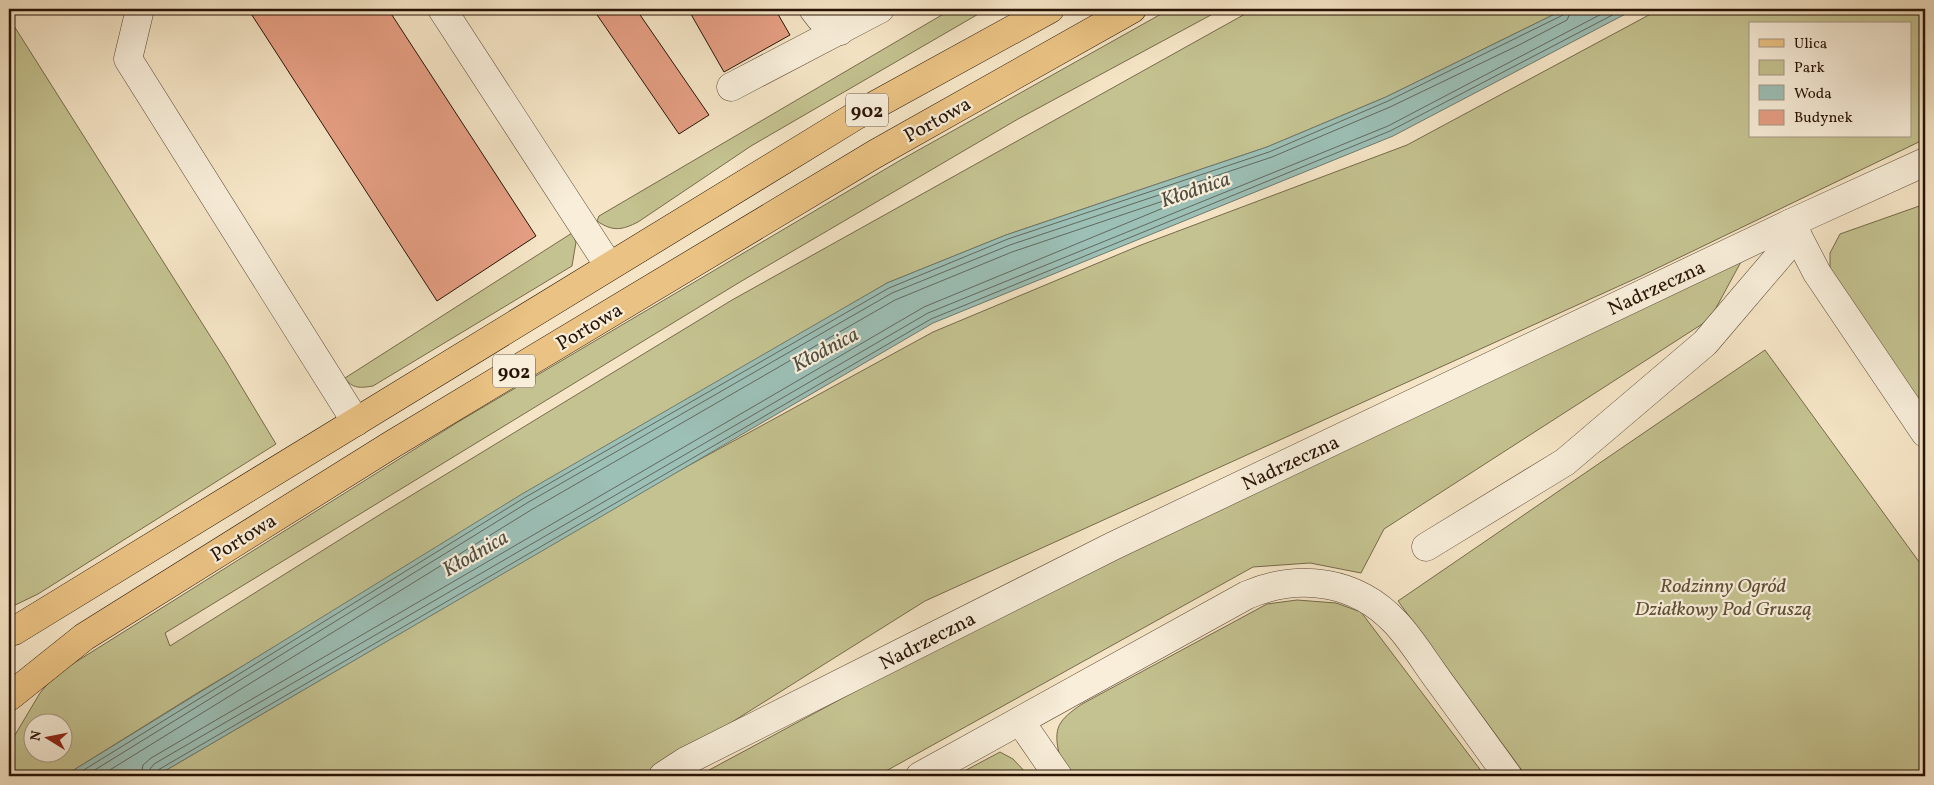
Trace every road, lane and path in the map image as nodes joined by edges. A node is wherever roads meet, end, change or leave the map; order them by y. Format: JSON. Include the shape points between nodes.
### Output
{"nodes":[{"id":1,"x":140,"y":9,"type":"edge"},
{"id":2,"x":442,"y":9,"type":"edge"},
{"id":3,"x":813,"y":9,"type":"edge"},
{"id":4,"x":880,"y":9,"type":"edge"},
{"id":5,"x":1050,"y":9,"type":"edge"},
{"id":6,"x":1132,"y":9,"type":"edge"},
{"id":7,"x":840,"y":31,"type":"junction"},
{"id":8,"x":731,"y":87,"type":"dead end"},
{"id":9,"x":1925,"y":162,"type":"edge"},
{"id":10,"x":1794,"y":229,"type":"junction"},
{"id":11,"x":610,"y":266,"type":"junction"},
{"id":12,"x":356,"y":422,"type":"junction"},
{"id":13,"x":1925,"y":433,"type":"edge"},
{"id":14,"x":1426,"y":547,"type":"dead end"},
{"id":15,"x":9,"y":632,"type":"edge"},
{"id":16,"x":9,"y":696,"type":"edge"},
{"id":17,"x":1020,"y":721,"type":"junction"},
{"id":18,"x":663,"y":776,"type":"edge"},
{"id":19,"x":920,"y":776,"type":"edge"},
{"id":20,"x":1058,"y":776,"type":"edge"},
{"id":21,"x":1508,"y":776,"type":"edge"}],
"edges":[{"from":1,"to":12,"type":"street","via":[[128,59]]},
{"from":2,"to":11,"type":"street"},
{"from":3,"to":7,"type":"street","via":[[820,18]]},
{"from":4,"to":7,"type":"street"},
{"from":5,"to":11,"type":"main road","name":"Portowa","number":"902","via":[[857,115]]},
{"from":6,"to":16,"type":"main road","name":"Portowa","number":"902","via":[[875,154],[391,445],[84,637]]},
{"from":7,"to":8,"type":"street"},
{"from":9,"to":10,"type":"street","name":"Nadrzeczna"},
{"from":10,"to":13,"type":"street","via":[[1817,273]]},
{"from":10,"to":14,"type":"street","via":[[1704,343],[1565,462]]},
{"from":10,"to":18,"type":"street","name":"Nadrzeczna","via":[[1113,546],[686,761]]},
{"from":11,"to":12,"type":"main road","name":"Portowa","number":"902"},
{"from":12,"to":15,"type":"main road","name":"Portowa","number":"902"},
{"from":17,"to":19,"type":"street"},
{"from":17,"to":20,"type":"street"},
{"from":17,"to":21,"type":"street","via":[[1247,595],[1296,582],[1323,583],[1350,590],[1373,602],[1397,623]]}]}
